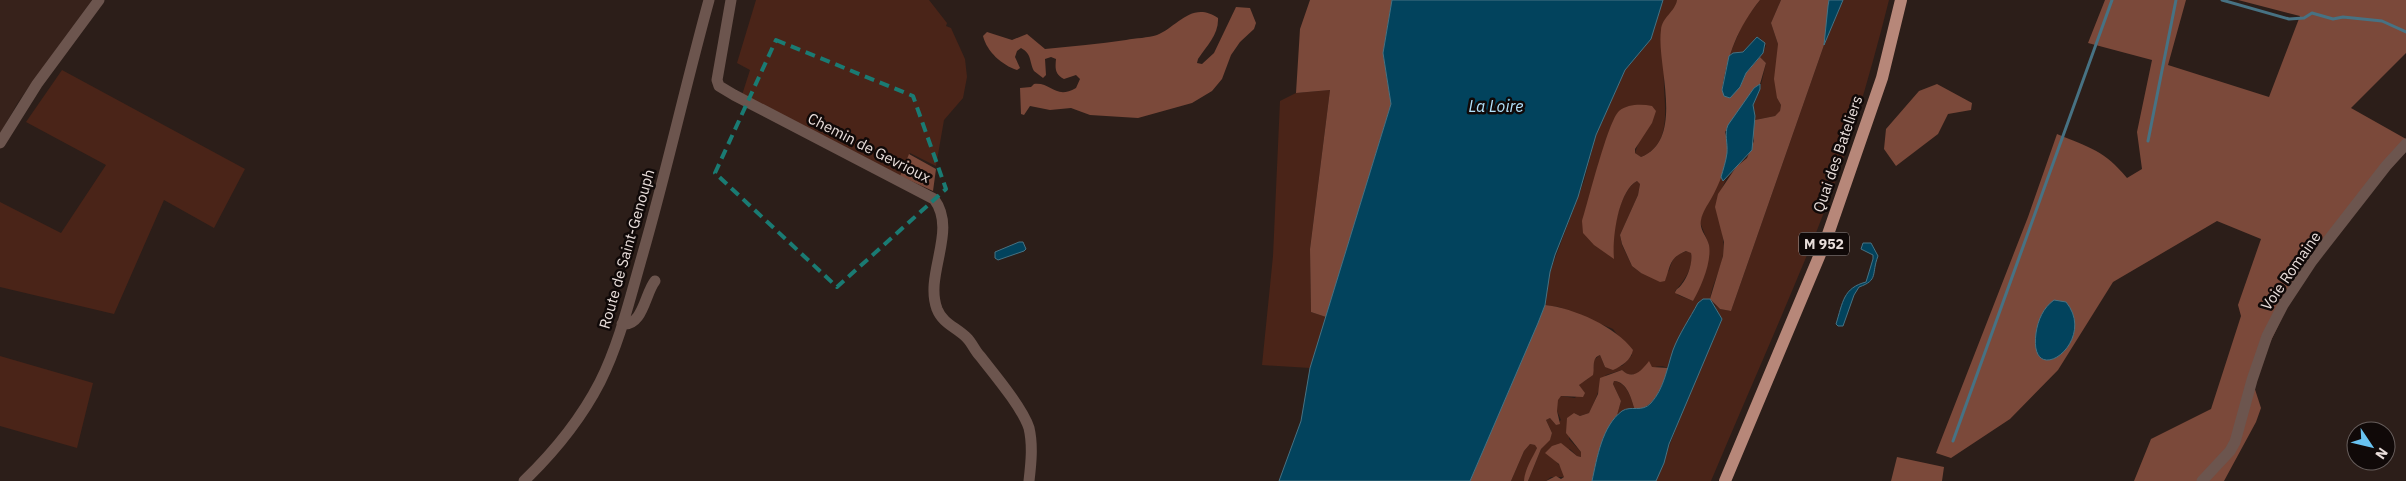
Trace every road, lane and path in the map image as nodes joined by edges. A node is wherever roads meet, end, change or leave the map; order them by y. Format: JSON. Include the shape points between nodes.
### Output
{"nodes":[{"id":1,"x":99,"y":0,"type":"edge"},
{"id":2,"x":709,"y":0,"type":"edge"},
{"id":3,"x":731,"y":0,"type":"edge"},
{"id":4,"x":1901,"y":0,"type":"edge"},
{"id":5,"x":0,"y":143,"type":"edge"},
{"id":6,"x":2406,"y":144,"type":"edge"},
{"id":7,"x":655,"y":280,"type":"dead end"},
{"id":8,"x":622,"y":324,"type":"junction"},
{"id":9,"x":531,"y":478,"type":"edge"},
{"id":10,"x":1029,"y":481,"type":"edge"},
{"id":11,"x":1725,"y":481,"type":"edge"},
{"id":12,"x":2202,"y":481,"type":"edge"}],
"edges":[{"from":1,"to":5,"type":"street","via":[[37,84]]},
{"from":2,"to":8,"type":"street","name":"Route de Saint-Genouph","via":[[658,200]]},
{"from":3,"to":10,"type":"street","name":"Chemin de Gevrioux","via":[[717,80],[719,86],[934,199],[939,206],[943,234],[934,299],[944,322],[966,338],[992,370],[1028,427],[1032,445]]},
{"from":4,"to":11,"type":"main road","name":"Quai des Bateliers","number":"M 952","via":[[1882,78],[1826,240]]},
{"from":6,"to":12,"type":"street","name":"Voie Romaine","via":[[2312,261],[2283,305],[2267,336],[2235,442]]},
{"from":7,"to":8,"type":"street","via":[[638,318],[630,324]]},
{"from":8,"to":9,"type":"street","name":"Route de Saint-Genouph","via":[[608,365],[585,407]]}]}
